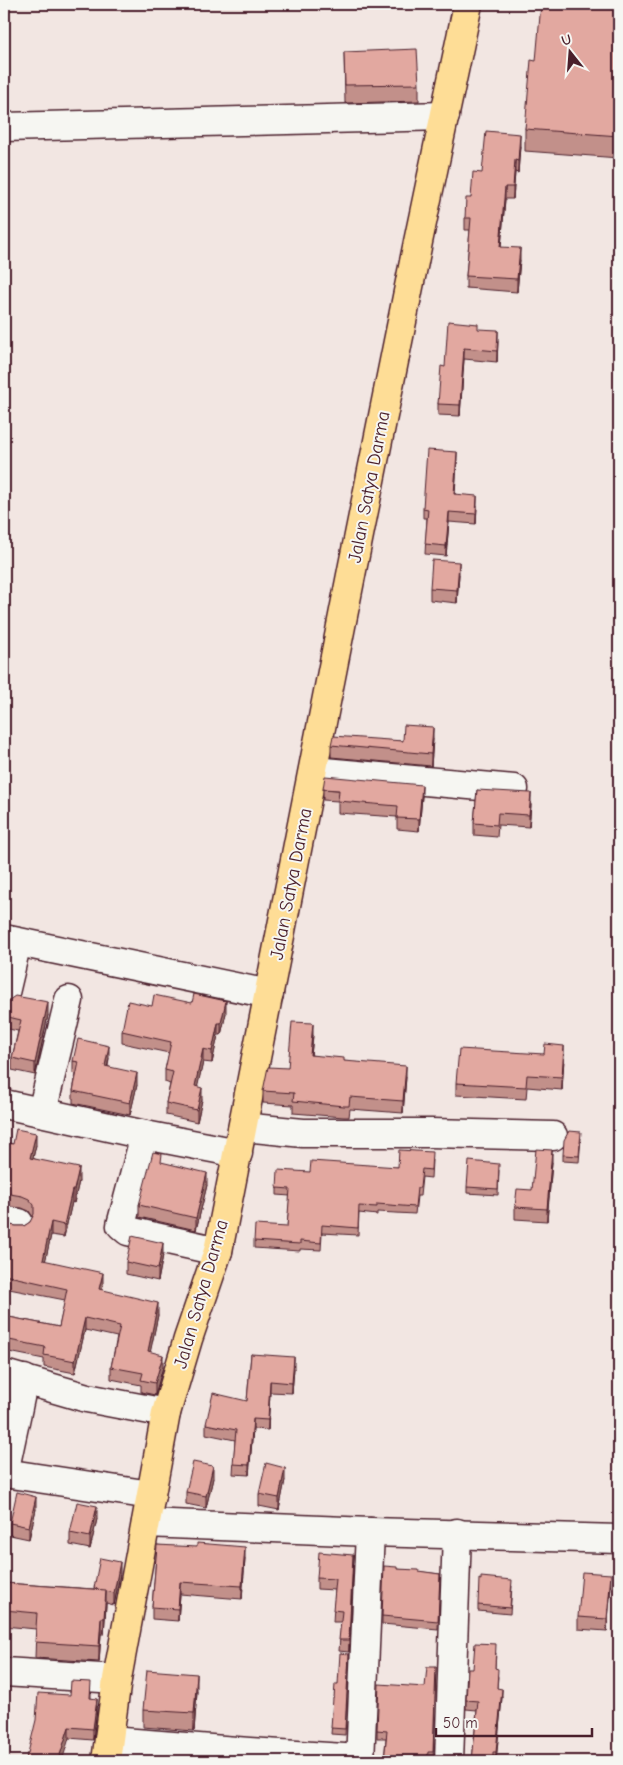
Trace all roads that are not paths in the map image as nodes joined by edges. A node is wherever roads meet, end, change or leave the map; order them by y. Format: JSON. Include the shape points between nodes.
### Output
{"nodes":[{"id":1,"x":468,"y":4,"type":"edge"},
{"id":2,"x":445,"y":116,"type":"junction"},
{"id":3,"x":4,"y":127,"type":"edge"},
{"id":4,"x":313,"y":771,"type":"junction"},
{"id":5,"x":514,"y":789,"type":"dead end"},
{"id":6,"x":10,"y":941,"type":"edge"},
{"id":7,"x":270,"y":994,"type":"junction"},
{"id":8,"x":4,"y":997,"type":"edge"},
{"id":9,"x":68,"y":1000,"type":"dead end"},
{"id":10,"x":4,"y":1104,"type":"edge"},
{"id":11,"x":42,"y":1112,"type":"junction"},
{"id":12,"x":145,"y":1135,"type":"junction"},
{"id":13,"x":553,"y":1136,"type":"dead end"},
{"id":14,"x":240,"y":1140,"type":"junction"},
{"id":15,"x":218,"y":1251,"type":"junction"},
{"id":16,"x":14,"y":1376,"type":"edge"},
{"id":17,"x":166,"y":1413,"type":"junction"},
{"id":18,"x":4,"y":1473,"type":"edge"},
{"id":19,"x":151,"y":1495,"type":"junction"},
{"id":20,"x":146,"y":1523,"type":"junction"},
{"id":21,"x":370,"y":1532,"type":"junction"},
{"id":22,"x":457,"y":1533,"type":"junction"},
{"id":23,"x":619,"y":1539,"type":"edge"},
{"id":24,"x":4,"y":1672,"type":"edge"},
{"id":25,"x":117,"y":1679,"type":"junction"},
{"id":26,"x":108,"y":1751,"type":"edge"},
{"id":27,"x":360,"y":1760,"type":"edge"},
{"id":28,"x":449,"y":1761,"type":"edge"}],
"edges":[{"from":1,"to":2,"type":"main road","name":"Jalan Satya Darma"},
{"from":2,"to":3,"type":"street"},
{"from":2,"to":4,"type":"main road","name":"Jalan Satya Darma"},
{"from":4,"to":5,"type":"street"},
{"from":4,"to":7,"type":"main road","name":"Jalan Satya Darma"},
{"from":6,"to":7,"type":"street"},
{"from":6,"to":8,"type":"street"},
{"from":7,"to":14,"type":"main road","name":"Jalan Satya Darma"},
{"from":9,"to":11,"type":"street"},
{"from":10,"to":11,"type":"street"},
{"from":11,"to":12,"type":"street"},
{"from":12,"to":14,"type":"street"},
{"from":12,"to":15,"type":"street","via":[[121,1226],[128,1231]]},
{"from":13,"to":14,"type":"street","via":[[303,1133]]},
{"from":14,"to":15,"type":"main road","name":"Jalan Satya Darma"},
{"from":15,"to":17,"type":"main road","name":"Jalan Satya Darma"},
{"from":16,"to":17,"type":"street","via":[[87,1398]]},
{"from":16,"to":18,"type":"street"},
{"from":17,"to":19,"type":"main road","name":"Jalan Satya Darma"},
{"from":18,"to":19,"type":"street"},
{"from":19,"to":20,"type":"main road","name":"Jalan Satya Darma"},
{"from":20,"to":21,"type":"street"},
{"from":20,"to":25,"type":"main road","name":"Jalan Satya Darma"},
{"from":21,"to":22,"type":"street"},
{"from":21,"to":27,"type":"street"},
{"from":22,"to":23,"type":"street"},
{"from":22,"to":28,"type":"street"},
{"from":24,"to":25,"type":"street"},
{"from":25,"to":26,"type":"main road","name":"Jalan Satya Darma"},
{"from":26,"to":27,"type":"street","via":[[249,1752]]}]}
